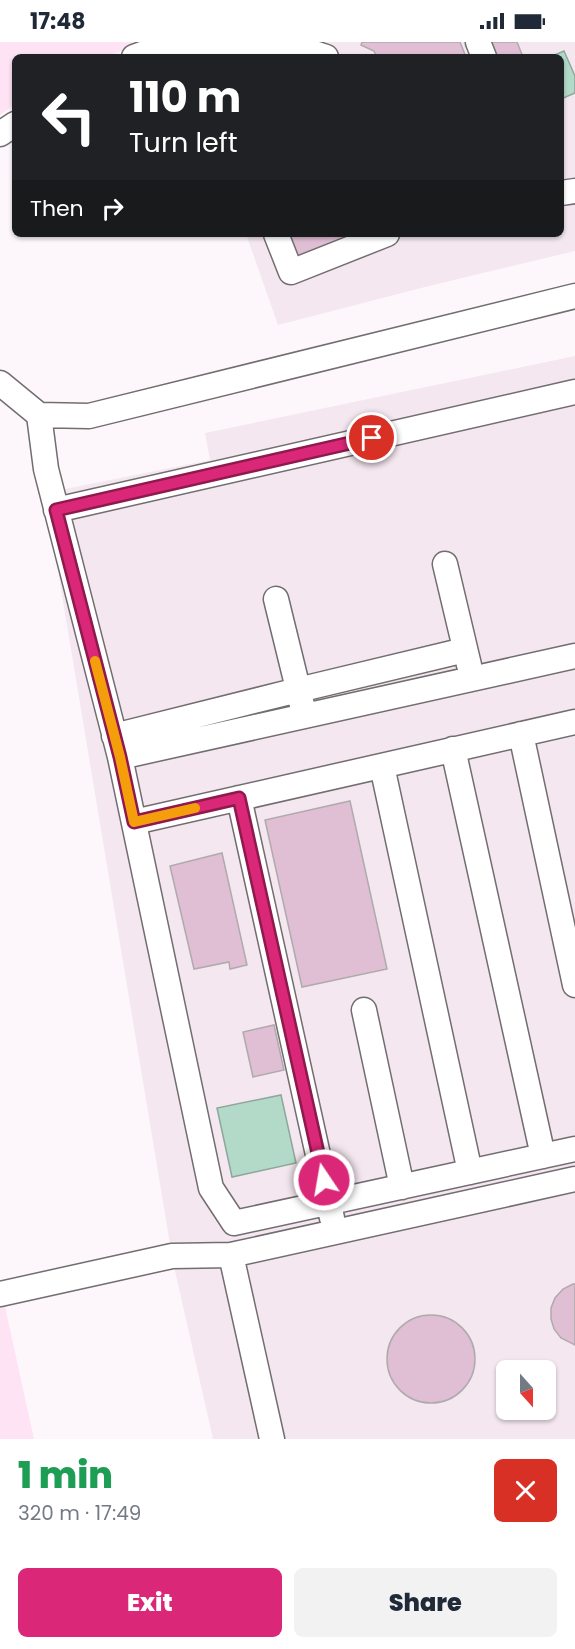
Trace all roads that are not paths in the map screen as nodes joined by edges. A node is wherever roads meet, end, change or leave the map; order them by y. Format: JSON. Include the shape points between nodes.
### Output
{"nodes":[{"id":1,"x":173,"y":42,"type":"edge"},
{"id":2,"x":246,"y":44,"type":"edge"},
{"id":3,"x":142,"y":54,"type":"edge"},
{"id":4,"x":316,"y":54,"type":"edge"},
{"id":5,"x":277,"y":237,"type":"edge"},
{"id":6,"x":379,"y":237,"type":"edge"},
{"id":7,"x":574,"y":302,"type":"edge"},
{"id":8,"x":0,"y":383,"type":"edge"},
{"id":9,"x":575,"y":392,"type":"edge"},
{"id":10,"x":39,"y":415,"type":"junction"},
{"id":11,"x":56,"y":510,"type":"junction"},
{"id":12,"x":445,"y":564,"type":"dead end"},
{"id":13,"x":276,"y":598,"type":"dead end"},
{"id":14,"x":465,"y":650,"type":"junction"},
{"id":15,"x":575,"y":656,"type":"edge"},
{"id":16,"x":472,"y":679,"type":"junction"},
{"id":17,"x":298,"y":690,"type":"junction"},
{"id":18,"x":304,"y":716,"type":"junction"},
{"id":19,"x":575,"y":722,"type":"edge"},
{"id":20,"x":521,"y":734,"type":"junction"},
{"id":21,"x":117,"y":746,"type":"junction"},
{"id":22,"x":453,"y":749,"type":"junction"},
{"id":23,"x":382,"y":766,"type":"junction"},
{"id":24,"x":239,"y":798,"type":"junction"},
{"id":25,"x":134,"y":822,"type":"junction"},
{"id":26,"x":575,"y":985,"type":"edge"},
{"id":27,"x":364,"y":1010,"type":"dead end"},
{"id":28,"x":575,"y":1149,"type":"edge"},
{"id":29,"x":543,"y":1156,"type":"junction"},
{"id":30,"x":470,"y":1172,"type":"junction"},
{"id":31,"x":575,"y":1179,"type":"edge"},
{"id":32,"x":402,"y":1187,"type":"junction"},
{"id":33,"x":329,"y":1203,"type":"junction"},
{"id":34,"x":336,"y":1232,"type":"junction"},
{"id":35,"x":231,"y":1256,"type":"junction"},
{"id":36,"x":0,"y":1294,"type":"edge"},
{"id":37,"x":272,"y":1439,"type":"edge"}],
"edges":[{"from":1,"to":2,"type":"street"},
{"from":1,"to":3,"type":"street"},
{"from":2,"to":4,"type":"street"},
{"from":5,"to":6,"type":"street","via":[[291,272]]},
{"from":7,"to":10,"type":"street","via":[[89,416]]},
{"from":8,"to":10,"type":"street"},
{"from":9,"to":11,"type":"street"},
{"from":10,"to":11,"type":"street"},
{"from":11,"to":21,"type":"street"},
{"from":12,"to":14,"type":"street"},
{"from":13,"to":17,"type":"street"},
{"from":14,"to":16,"type":"street"},
{"from":14,"to":17,"type":"street"},
{"from":15,"to":16,"type":"street"},
{"from":16,"to":18,"type":"street"},
{"from":17,"to":18,"type":"street"},
{"from":17,"to":21,"type":"street"},
{"from":18,"to":21,"type":"street"},
{"from":19,"to":20,"type":"street"},
{"from":20,"to":22,"type":"street"},
{"from":20,"to":26,"type":"street"},
{"from":21,"to":25,"type":"street"},
{"from":22,"to":23,"type":"street"},
{"from":22,"to":29,"type":"street"},
{"from":23,"to":24,"type":"street"},
{"from":23,"to":30,"type":"street"},
{"from":24,"to":25,"type":"street"},
{"from":24,"to":33,"type":"street"},
{"from":25,"to":33,"type":"street","via":[[211,1188],[234,1223]]},
{"from":27,"to":32,"type":"street"},
{"from":28,"to":29,"type":"street"},
{"from":29,"to":30,"type":"street"},
{"from":30,"to":32,"type":"street"},
{"from":31,"to":34,"type":"street"},
{"from":32,"to":33,"type":"street"},
{"from":33,"to":34,"type":"street"},
{"from":34,"to":35,"type":"street"},
{"from":35,"to":36,"type":"street","via":[[172,1256]]},
{"from":35,"to":37,"type":"street"}]}
